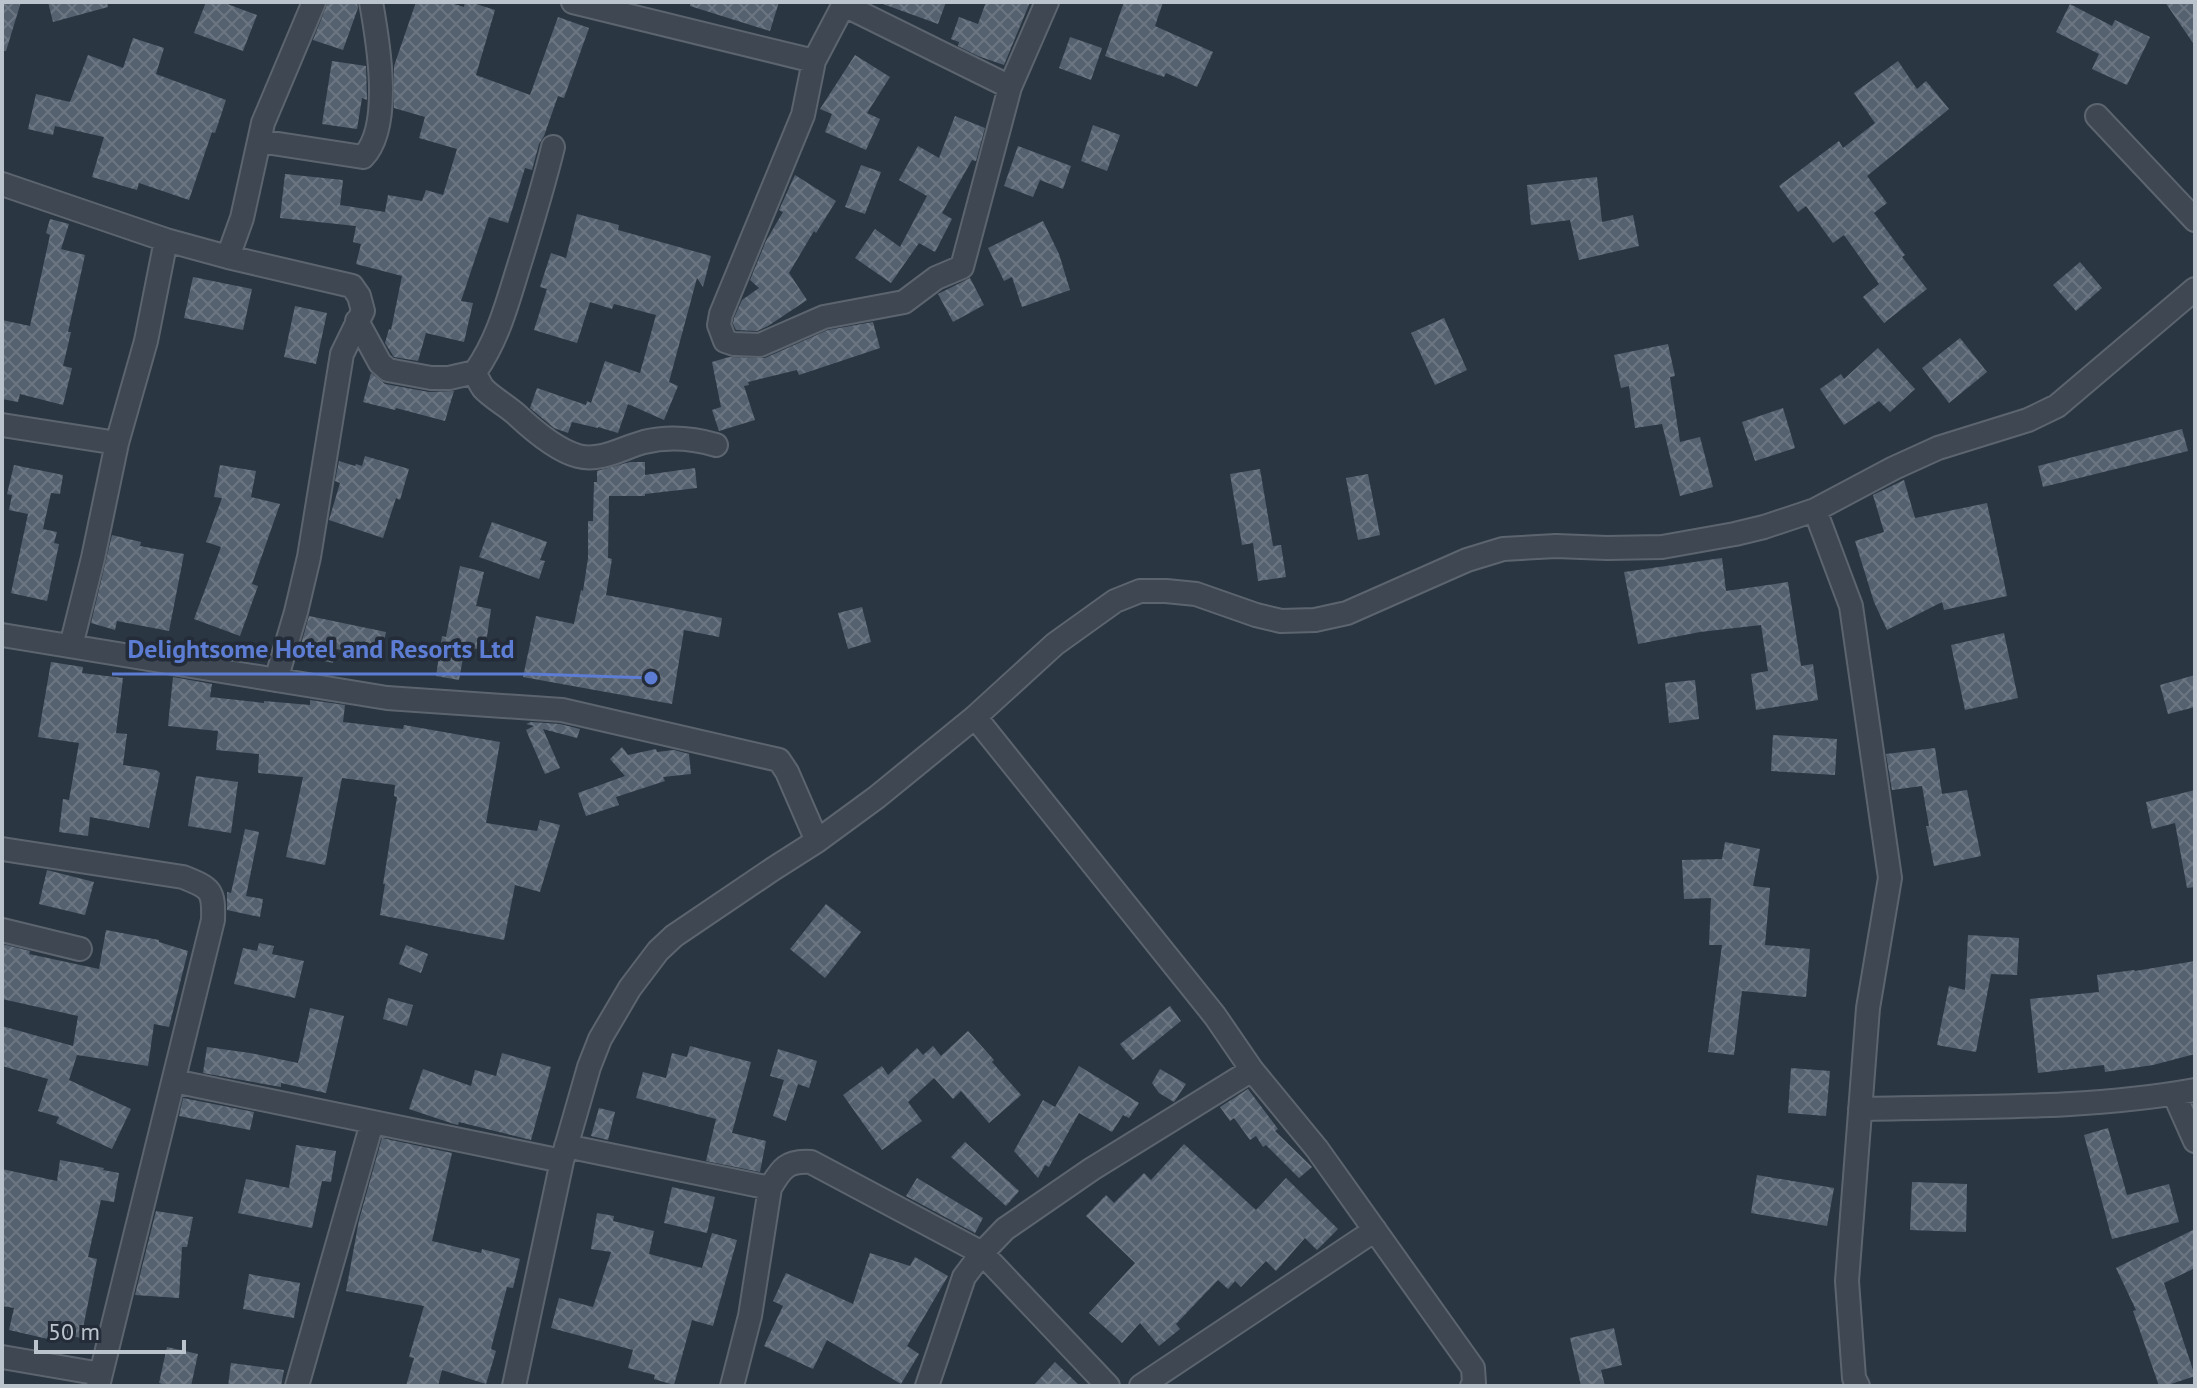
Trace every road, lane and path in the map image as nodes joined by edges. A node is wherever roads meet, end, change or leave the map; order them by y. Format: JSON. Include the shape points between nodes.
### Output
{"nodes":[{"id":1,"x":314,"y":2,"type":"edge"},
{"id":2,"x":371,"y":2,"type":"edge"},
{"id":3,"x":573,"y":2,"type":"edge"},
{"id":4,"x":1047,"y":2,"type":"edge"},
{"id":5,"x":845,"y":4,"type":"edge"},
{"id":6,"x":814,"y":61,"type":"junction"},
{"id":7,"x":1010,"y":87,"type":"junction"},
{"id":8,"x":2097,"y":116,"type":"dead end"},
{"id":9,"x":259,"y":141,"type":"junction"},
{"id":10,"x":553,"y":147,"type":"dead end"},
{"id":11,"x":2,"y":184,"type":"edge"},
{"id":12,"x":2195,"y":220,"type":"edge"},
{"id":13,"x":166,"y":240,"type":"junction"},
{"id":14,"x":228,"y":257,"type":"junction"},
{"id":15,"x":2195,"y":289,"type":"edge"},
{"id":16,"x":357,"y":321,"type":"junction"},
{"id":17,"x":475,"y":372,"type":"junction"},
{"id":18,"x":2,"y":425,"type":"edge"},
{"id":19,"x":117,"y":443,"type":"junction"},
{"id":20,"x":716,"y":445,"type":"dead end"},
{"id":21,"x":1815,"y":510,"type":"junction"},
{"id":22,"x":2,"y":635,"type":"edge"},
{"id":23,"x":71,"y":646,"type":"junction"},
{"id":24,"x":276,"y":680,"type":"junction"},
{"id":25,"x":975,"y":717,"type":"junction"},
{"id":26,"x":817,"y":841,"type":"junction"},
{"id":27,"x":2,"y":849,"type":"edge"},
{"id":28,"x":2,"y":930,"type":"edge"},
{"id":29,"x":80,"y":949,"type":"dead end"},
{"id":30,"x":1252,"y":1070,"type":"junction"},
{"id":31,"x":174,"y":1081,"type":"junction"},
{"id":32,"x":2185,"y":1092,"type":"edge"},
{"id":33,"x":1860,"y":1109,"type":"junction"},
{"id":34,"x":372,"y":1123,"type":"junction"},
{"id":35,"x":2195,"y":1141,"type":"edge"},
{"id":36,"x":564,"y":1154,"type":"junction"},
{"id":37,"x":770,"y":1188,"type":"junction"},
{"id":38,"x":1375,"y":1230,"type":"junction"},
{"id":39,"x":982,"y":1253,"type":"junction"},
{"id":40,"x":2,"y":1357,"type":"edge"},
{"id":41,"x":100,"y":1380,"type":"edge"},
{"id":42,"x":297,"y":1386,"type":"edge"},
{"id":43,"x":514,"y":1386,"type":"edge"},
{"id":44,"x":732,"y":1386,"type":"edge"},
{"id":45,"x":927,"y":1386,"type":"edge"},
{"id":46,"x":1108,"y":1386,"type":"edge"},
{"id":47,"x":1141,"y":1386,"type":"edge"},
{"id":48,"x":1472,"y":1386,"type":"edge"},
{"id":49,"x":1858,"y":1386,"type":"edge"}],
"edges":[{"from":1,"to":9,"type":"street"},
{"from":2,"to":9,"type":"street","via":[[382,78],[369,151],[363,157]]},
{"from":3,"to":6,"type":"street"},
{"from":4,"to":7,"type":"street"},
{"from":5,"to":6,"type":"street"},
{"from":5,"to":7,"type":"street"},
{"from":6,"to":7,"type":"street","via":[[803,115],[721,314],[725,341],[734,344],[760,345],[824,317],[904,302],[936,278],[962,267]]},
{"from":8,"to":12,"type":"street"},
{"from":9,"to":14,"type":"street"},
{"from":10,"to":17,"type":"street","via":[[500,326]]},
{"from":11,"to":13,"type":"street"},
{"from":13,"to":14,"type":"street"},
{"from":13,"to":19,"type":"street","via":[[146,341]]},
{"from":14,"to":16,"type":"street","via":[[352,286],[363,311]]},
{"from":15,"to":21,"type":"street","via":[[2057,406],[1938,448]]},
{"from":16,"to":17,"type":"street","via":[[388,370],[431,378]]},
{"from":16,"to":24,"type":"street","via":[[342,354],[309,557]]},
{"from":17,"to":20,"type":"street","via":[[483,389],[528,426],[579,456],[594,458],[669,438]]},
{"from":18,"to":19,"type":"street"},
{"from":19,"to":23,"type":"street"},
{"from":21,"to":25,"type":"street","via":[[1735,534],[1662,547],[1503,549],[1347,613],[1315,620],[1281,621],[1196,594],[1140,591],[1115,601],[1055,644]]},
{"from":21,"to":33,"type":"street","via":[[1851,606],[1890,878],[1868,1008]]},
{"from":22,"to":23,"type":"street"},
{"from":23,"to":24,"type":"street"},
{"from":24,"to":26,"type":"street","via":[[387,698],[562,710],[779,760]]},
{"from":25,"to":26,"type":"street"},
{"from":25,"to":30,"type":"street","via":[[1215,1016]]},
{"from":26,"to":36,"type":"street","via":[[658,951],[600,1039]]},
{"from":27,"to":31,"type":"street","via":[[183,877],[209,891],[213,920]]},
{"from":28,"to":29,"type":"street"},
{"from":30,"to":38,"type":"street"},
{"from":30,"to":39,"type":"street","via":[[1092,1169],[1005,1229]]},
{"from":31,"to":34,"type":"street"},
{"from":31,"to":41,"type":"street"},
{"from":32,"to":33,"type":"street","via":[[2081,1103]]},
{"from":32,"to":35,"type":"street"},
{"from":33,"to":49,"type":"street","via":[[1847,1281]]},
{"from":34,"to":36,"type":"street"},
{"from":34,"to":42,"type":"street"},
{"from":36,"to":37,"type":"street"},
{"from":36,"to":43,"type":"street"},
{"from":37,"to":39,"type":"street","via":[[781,1170],[797,1161],[811,1162]]},
{"from":37,"to":44,"type":"street","via":[[750,1316]]},
{"from":38,"to":47,"type":"street"},
{"from":38,"to":48,"type":"street","via":[[1473,1368]]},
{"from":39,"to":45,"type":"street","via":[[964,1277]]},
{"from":39,"to":46,"type":"street"},
{"from":40,"to":41,"type":"street"}]}
